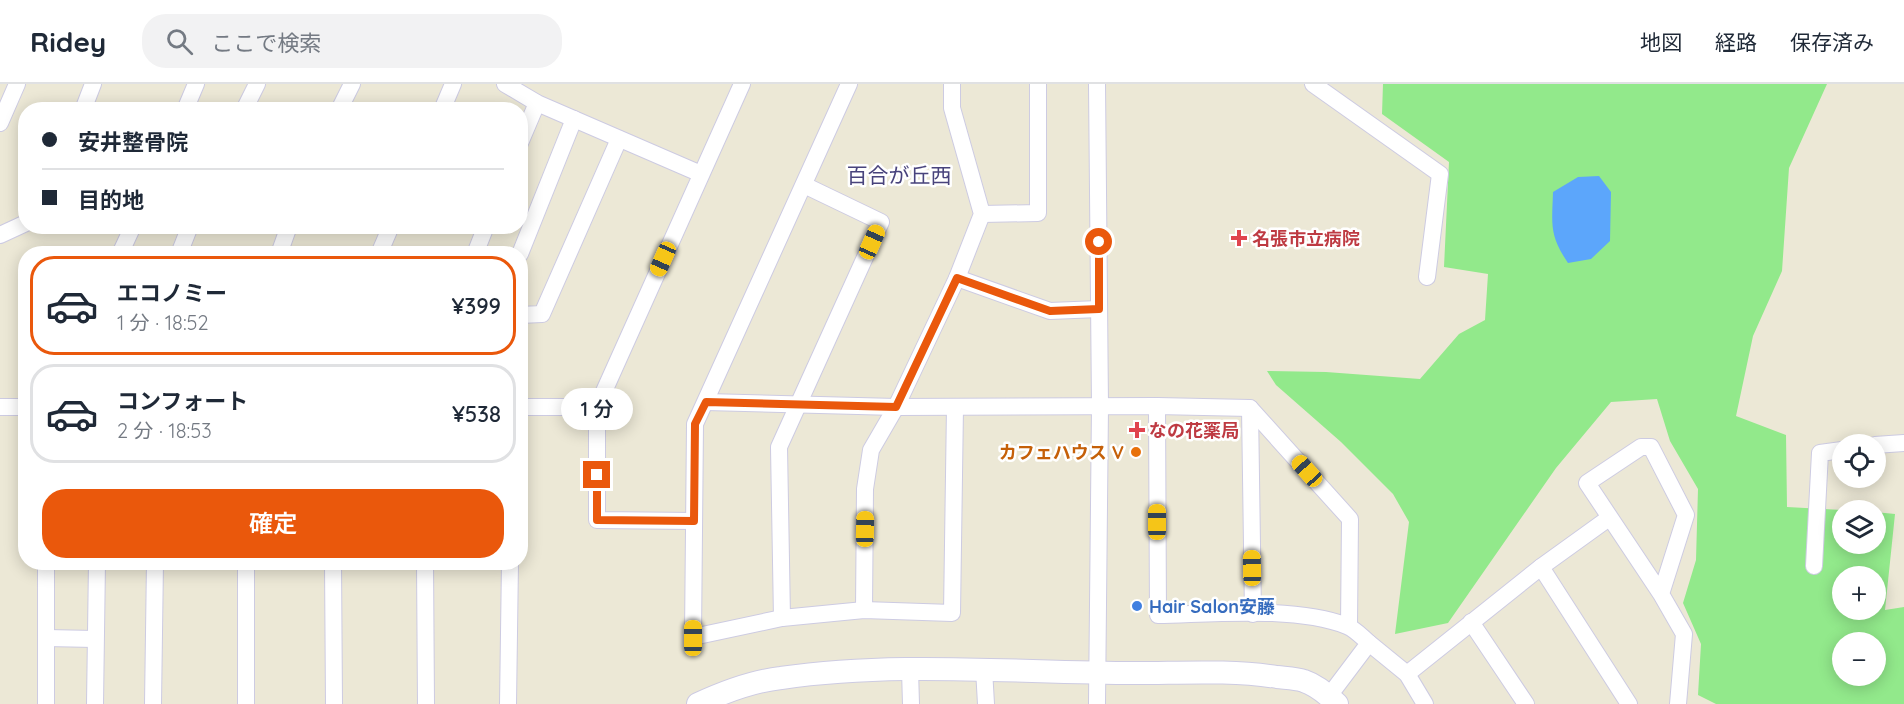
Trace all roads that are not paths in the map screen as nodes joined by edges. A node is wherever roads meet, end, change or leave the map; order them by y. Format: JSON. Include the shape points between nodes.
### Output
{"nodes":[{"id":1,"x":17,"y":84,"type":"edge"},
{"id":2,"x":93,"y":84,"type":"edge"},
{"id":3,"x":196,"y":84,"type":"edge"},
{"id":4,"x":257,"y":84,"type":"edge"},
{"id":5,"x":352,"y":84,"type":"edge"},
{"id":6,"x":453,"y":84,"type":"edge"},
{"id":7,"x":505,"y":84,"type":"edge"},
{"id":8,"x":742,"y":84,"type":"edge"},
{"id":9,"x":849,"y":84,"type":"edge"},
{"id":10,"x":952,"y":84,"type":"edge"},
{"id":11,"x":1038,"y":84,"type":"edge"},
{"id":12,"x":1097,"y":84,"type":"edge"},
{"id":13,"x":1313,"y":84,"type":"edge"},
{"id":14,"x":86,"y":102,"type":"edge"},
{"id":15,"x":188,"y":102,"type":"edge"},
{"id":16,"x":248,"y":102,"type":"edge"},
{"id":17,"x":343,"y":102,"type":"edge"},
{"id":18,"x":445,"y":102,"type":"edge"},
{"id":19,"x":537,"y":103,"type":"junction"},
{"id":20,"x":574,"y":119,"type":"junction"},
{"id":21,"x":0,"y":123,"type":"edge"},
{"id":22,"x":528,"y":124,"type":"edge"},
{"id":23,"x":619,"y":139,"type":"junction"},
{"id":24,"x":701,"y":174,"type":"junction"},
{"id":25,"x":804,"y":185,"type":"junction"},
{"id":26,"x":982,"y":214,"type":"junction"},
{"id":27,"x":18,"y":227,"type":"edge"},
{"id":28,"x":528,"y":234,"type":"edge"},
{"id":29,"x":0,"y":235,"type":"edge"},
{"id":30,"x":1427,"y":277,"type":"dead end"},
{"id":31,"x":957,"y":278,"type":"junction"},
{"id":32,"x":1099,"y":309,"type":"junction"},
{"id":33,"x":528,"y":315,"type":"edge"},
{"id":34,"x":706,"y":402,"type":"junction"},
{"id":35,"x":800,"y":405,"type":"junction"},
{"id":36,"x":1100,"y":406,"type":"junction"},
{"id":37,"x":1157,"y":406,"type":"junction"},
{"id":38,"x":0,"y":407,"type":"edge"},
{"id":39,"x":18,"y":407,"type":"edge"},
{"id":40,"x":528,"y":407,"type":"edge"},
{"id":41,"x":597,"y":407,"type":"junction"},
{"id":42,"x":896,"y":407,"type":"junction"},
{"id":43,"x":955,"y":407,"type":"junction"},
{"id":44,"x":1250,"y":408,"type":"junction"},
{"id":45,"x":1904,"y":443,"type":"edge"},
{"id":46,"x":1886,"y":444,"type":"edge"},
{"id":47,"x":1832,"y":451,"type":"edge"},
{"id":48,"x":1609,"y":518,"type":"junction"},
{"id":49,"x":694,"y":521,"type":"junction"},
{"id":50,"x":1814,"y":566,"type":"dead end"},
{"id":51,"x":1541,"y":567,"type":"junction"},
{"id":52,"x":46,"y":570,"type":"edge"},
{"id":53,"x":97,"y":570,"type":"edge"},
{"id":54,"x":155,"y":570,"type":"edge"},
{"id":55,"x":246,"y":570,"type":"edge"},
{"id":56,"x":333,"y":570,"type":"edge"},
{"id":57,"x":425,"y":570,"type":"edge"},
{"id":58,"x":510,"y":570,"type":"edge"},
{"id":59,"x":1661,"y":594,"type":"junction"},
{"id":60,"x":864,"y":610,"type":"junction"},
{"id":61,"x":1253,"y":614,"type":"junction"},
{"id":62,"x":782,"y":618,"type":"junction"},
{"id":63,"x":1471,"y":622,"type":"junction"},
{"id":64,"x":1349,"y":626,"type":"junction"},
{"id":65,"x":46,"y":638,"type":"junction"},
{"id":66,"x":95,"y":639,"type":"junction"},
{"id":67,"x":1369,"y":642,"type":"junction"},
{"id":68,"x":984,"y":669,"type":"junction"},
{"id":69,"x":910,"y":670,"type":"junction"},
{"id":70,"x":1097,"y":673,"type":"junction"},
{"id":71,"x":1407,"y":674,"type":"junction"},
{"id":72,"x":1333,"y":700,"type":"edge"},
{"id":73,"x":46,"y":704,"type":"edge"},
{"id":74,"x":95,"y":704,"type":"edge"},
{"id":75,"x":153,"y":704,"type":"edge"},
{"id":76,"x":246,"y":704,"type":"edge"},
{"id":77,"x":334,"y":704,"type":"edge"},
{"id":78,"x":426,"y":704,"type":"edge"},
{"id":79,"x":508,"y":704,"type":"edge"},
{"id":80,"x":698,"y":704,"type":"edge"},
{"id":81,"x":911,"y":704,"type":"edge"},
{"id":82,"x":986,"y":704,"type":"edge"},
{"id":83,"x":1097,"y":704,"type":"edge"},
{"id":84,"x":1425,"y":704,"type":"edge"},
{"id":85,"x":1526,"y":704,"type":"edge"},
{"id":86,"x":1629,"y":704,"type":"edge"},
{"id":87,"x":1678,"y":704,"type":"edge"}],
"edges":[{"from":1,"to":21,"type":"street"},
{"from":2,"to":14,"type":"street"},
{"from":3,"to":15,"type":"street"},
{"from":4,"to":16,"type":"street"},
{"from":5,"to":17,"type":"street"},
{"from":6,"to":18,"type":"street"},
{"from":7,"to":19,"type":"street"},
{"from":8,"to":24,"type":"street"},
{"from":9,"to":25,"type":"street"},
{"from":10,"to":26,"type":"street","via":[[952,108]]},
{"from":11,"to":26,"type":"street","via":[[1038,213]]},
{"from":12,"to":32,"type":"street"},
{"from":13,"to":30,"type":"street","via":[[1440,174]]},
{"from":19,"to":20,"type":"street"},
{"from":19,"to":22,"type":"street"},
{"from":20,"to":23,"type":"street"},
{"from":20,"to":28,"type":"street"},
{"from":23,"to":24,"type":"street"},
{"from":23,"to":33,"type":"street","via":[[542,314]]},
{"from":24,"to":41,"type":"street"},
{"from":25,"to":34,"type":"street"},
{"from":25,"to":35,"type":"street","via":[[881,222]]},
{"from":26,"to":31,"type":"street"},
{"from":27,"to":29,"type":"street"},
{"from":31,"to":32,"type":"street","via":[[1050,311]]},
{"from":31,"to":42,"type":"street"},
{"from":32,"to":36,"type":"street"},
{"from":34,"to":35,"type":"street"},
{"from":34,"to":49,"type":"street","via":[[695,424]]},
{"from":35,"to":42,"type":"street"},
{"from":35,"to":62,"type":"street","via":[[779,447]]},
{"from":36,"to":37,"type":"street"},
{"from":36,"to":43,"type":"street"},
{"from":36,"to":70,"type":"street"},
{"from":37,"to":44,"type":"street"},
{"from":37,"to":61,"type":"street","via":[[1158,615]]},
{"from":38,"to":39,"type":"street"},
{"from":40,"to":41,"type":"street"},
{"from":41,"to":49,"type":"street","via":[[597,520]]},
{"from":42,"to":43,"type":"street"},
{"from":42,"to":60,"type":"street","via":[[870,450],[865,489]]},
{"from":43,"to":60,"type":"street","via":[[952,613]]},
{"from":44,"to":61,"type":"street"},
{"from":44,"to":64,"type":"street","via":[[1350,519]]},
{"from":45,"to":46,"type":"street"},
{"from":47,"to":50,"type":"street","via":[[1820,453]]},
{"from":48,"to":51,"type":"street"},
{"from":48,"to":59,"type":"street"},
{"from":48,"to":59,"type":"street","via":[[1587,483],[1641,447],[1651,447],[1686,515]]},
{"from":49,"to":62,"type":"street","via":[[693,638]]},
{"from":51,"to":63,"type":"street"},
{"from":51,"to":86,"type":"street"},
{"from":52,"to":65,"type":"street"},
{"from":53,"to":66,"type":"street"},
{"from":54,"to":75,"type":"street"},
{"from":55,"to":76,"type":"street"},
{"from":56,"to":77,"type":"street"},
{"from":57,"to":78,"type":"street"},
{"from":58,"to":79,"type":"street"},
{"from":59,"to":87,"type":"street","via":[[1684,634]]},
{"from":60,"to":62,"type":"street"},
{"from":61,"to":64,"type":"street","via":[[1312,616]]},
{"from":63,"to":71,"type":"street"},
{"from":63,"to":85,"type":"street"},
{"from":64,"to":67,"type":"street"},
{"from":65,"to":66,"type":"street"},
{"from":65,"to":73,"type":"street"},
{"from":66,"to":74,"type":"street"},
{"from":67,"to":71,"type":"street"},
{"from":67,"to":72,"type":"street"},
{"from":68,"to":69,"type":"street"},
{"from":68,"to":70,"type":"street"},
{"from":68,"to":82,"type":"street"},
{"from":69,"to":80,"type":"street","via":[[778,678],[719,694]]},
{"from":69,"to":81,"type":"street"},
{"from":70,"to":72,"type":"street","via":[[1258,674],[1303,680]]},
{"from":70,"to":83,"type":"street"},
{"from":71,"to":84,"type":"street"}]}
